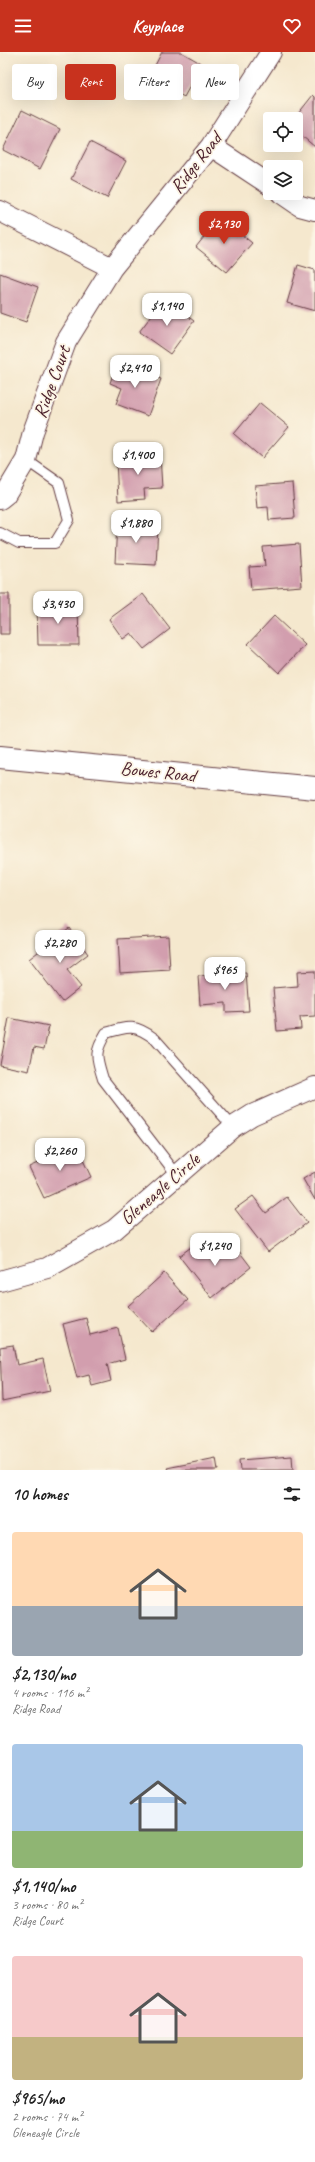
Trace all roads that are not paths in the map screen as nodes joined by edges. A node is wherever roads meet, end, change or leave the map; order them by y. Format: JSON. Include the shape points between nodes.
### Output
{"nodes":[{"id":1,"x":271,"y":52,"type":"edge"},
{"id":2,"x":211,"y":146,"type":"junction"},
{"id":3,"x":263,"y":180,"type":"edge"},
{"id":4,"x":291,"y":200,"type":"edge"},
{"id":5,"x":315,"y":210,"type":"edge"},
{"id":6,"x":0,"y":211,"type":"edge"},
{"id":7,"x":112,"y":268,"type":"junction"},
{"id":8,"x":26,"y":460,"type":"junction"},
{"id":9,"x":0,"y":498,"type":"edge"},
{"id":10,"x":0,"y":533,"type":"edge"},
{"id":11,"x":0,"y":757,"type":"edge"},
{"id":12,"x":315,"y":788,"type":"edge"},
{"id":13,"x":315,"y":1087,"type":"edge"},
{"id":14,"x":233,"y":1127,"type":"junction"},
{"id":15,"x":177,"y":1175,"type":"junction"},
{"id":16,"x":0,"y":1281,"type":"edge"}],
"edges":[{"from":1,"to":2,"type":"street","name":"Ridge Road"},
{"from":2,"to":3,"type":"street"},
{"from":2,"to":7,"type":"street","name":"Ridge Road"},
{"from":4,"to":5,"type":"street","via":[[300,206]]},
{"from":6,"to":7,"type":"street"},
{"from":7,"to":8,"type":"street","name":"Ridge Court","via":[[66,342]]},
{"from":8,"to":9,"type":"street","name":"Ridge Court"},
{"from":8,"to":10,"type":"lane","via":[[60,483],[69,520],[55,543],[19,543]]},
{"from":11,"to":12,"type":"main road","name":"Bowes Road"},
{"from":13,"to":14,"type":"street","name":"Gleneagle Circle","via":[[252,1115]]},
{"from":14,"to":15,"type":"street","name":"Gleneagle Circle"},
{"from":14,"to":15,"type":"lane","via":[[141,1028],[122,1028],[106,1033],[96,1050],[103,1079]]},
{"from":15,"to":16,"type":"street","name":"Gleneagle Circle","via":[[114,1230],[47,1268]]}]}
